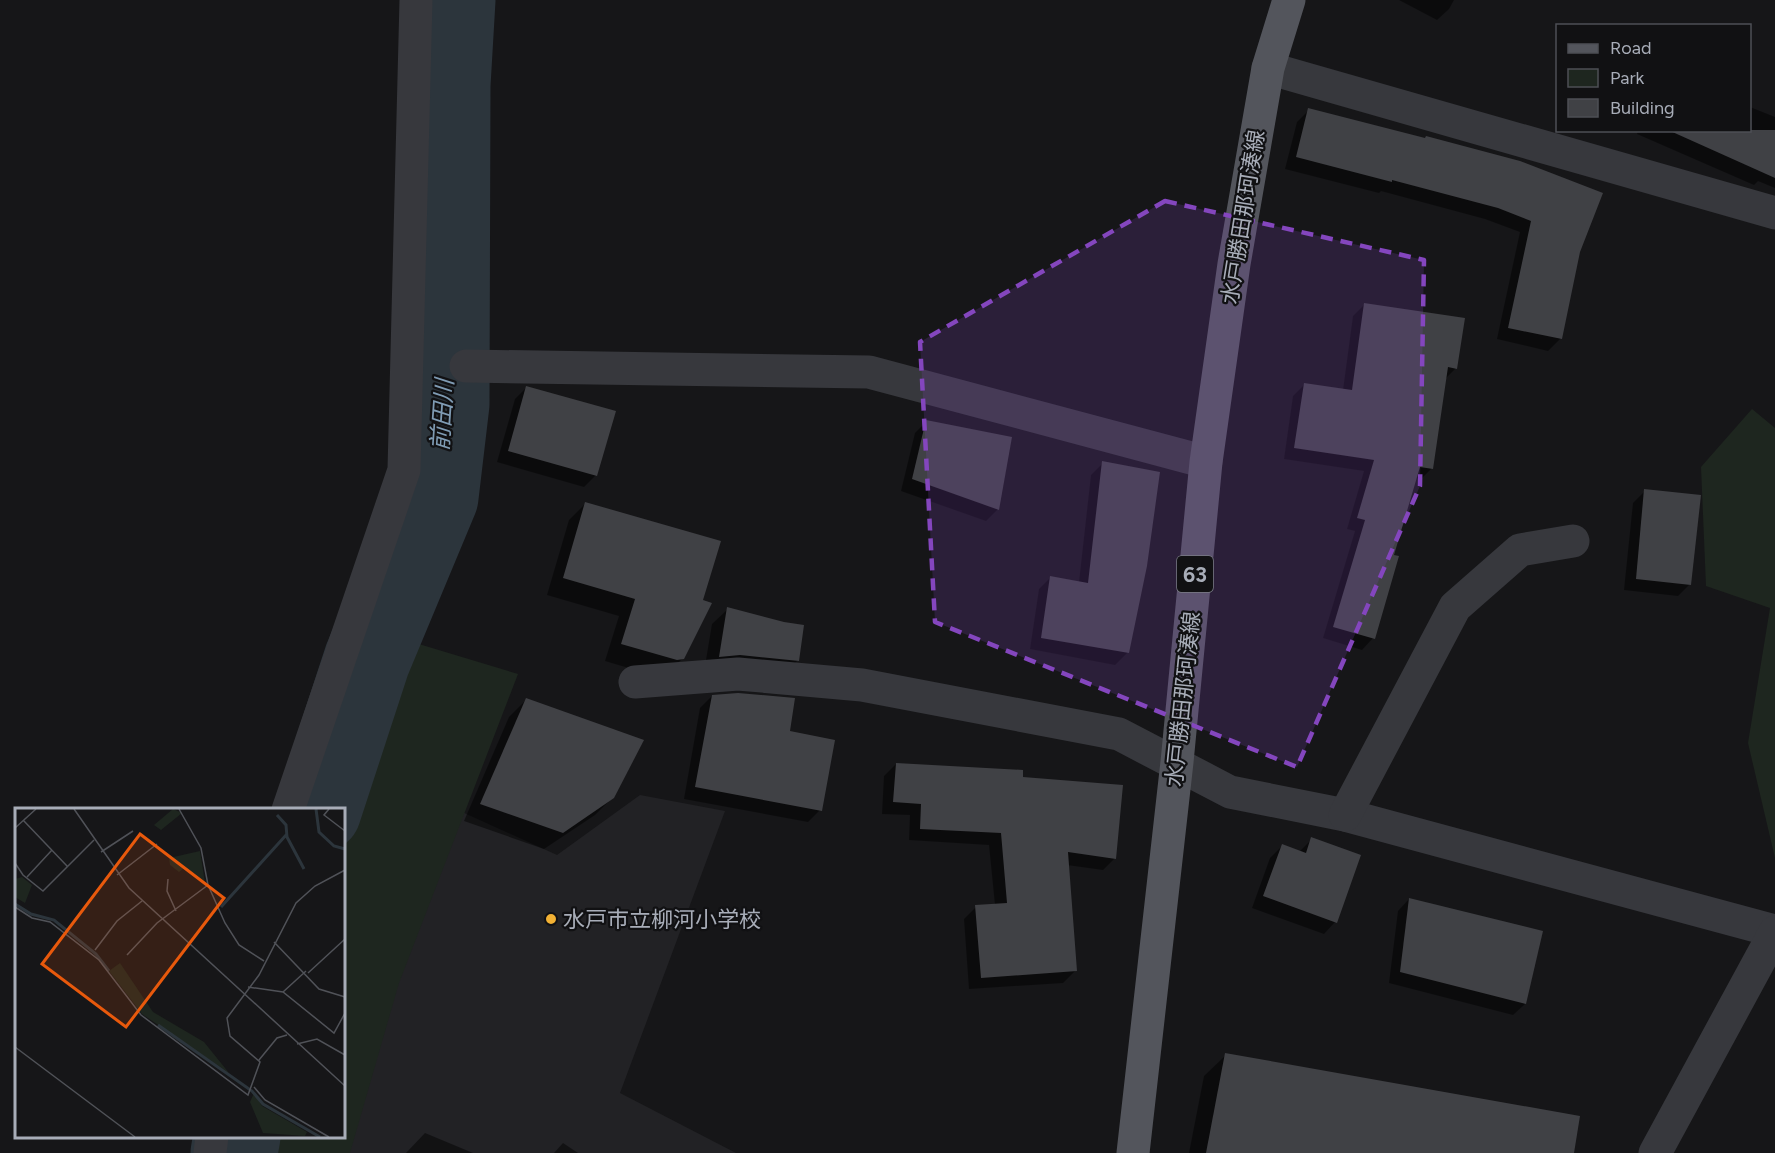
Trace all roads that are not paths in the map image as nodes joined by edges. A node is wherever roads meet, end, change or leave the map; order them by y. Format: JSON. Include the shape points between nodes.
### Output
{"nodes":[{"id":1,"x":416,"y":0,"type":"edge"},
{"id":2,"x":1289,"y":0,"type":"edge"},
{"id":3,"x":1268,"y":68,"type":"junction"},
{"id":4,"x":1775,"y":213,"type":"edge"},
{"id":5,"x":466,"y":366,"type":"dead end"},
{"id":6,"x":1206,"y":462,"type":"junction"},
{"id":7,"x":1573,"y":541,"type":"dead end"},
{"id":8,"x":635,"y":682,"type":"dead end"},
{"id":9,"x":1177,"y":762,"type":"junction"},
{"id":10,"x":289,"y":808,"type":"edge"},
{"id":11,"x":1345,"y":815,"type":"junction"},
{"id":12,"x":1775,"y":931,"type":"edge"},
{"id":13,"x":212,"y":1138,"type":"edge"},
{"id":14,"x":210,"y":1153,"type":"edge"},
{"id":15,"x":1133,"y":1153,"type":"edge"},
{"id":16,"x":1655,"y":1153,"type":"edge"}],
"edges":[{"from":1,"to":10,"type":"street","via":[[404,470]]},
{"from":2,"to":3,"type":"main road","name":"水戸勝田那珂湊線","number":"63"},
{"from":3,"to":4,"type":"street"},
{"from":3,"to":6,"type":"main road","name":"水戸勝田那珂湊線","number":"63","via":[[1234,264]]},
{"from":5,"to":6,"type":"street","via":[[869,372]]},
{"from":6,"to":9,"type":"main road","name":"水戸勝田那珂湊線","number":"63"},
{"from":7,"to":11,"type":"street","via":[[1520,550],[1455,607]]},
{"from":8,"to":9,"type":"street","via":[[738,674],[862,685],[1119,734]]},
{"from":9,"to":11,"type":"street","via":[[1230,792]]},
{"from":9,"to":15,"type":"main road","name":"水戸勝田那珂湊線","number":"63"},
{"from":11,"to":12,"type":"street"},
{"from":12,"to":16,"type":"street"},
{"from":13,"to":14,"type":"street"}]}
